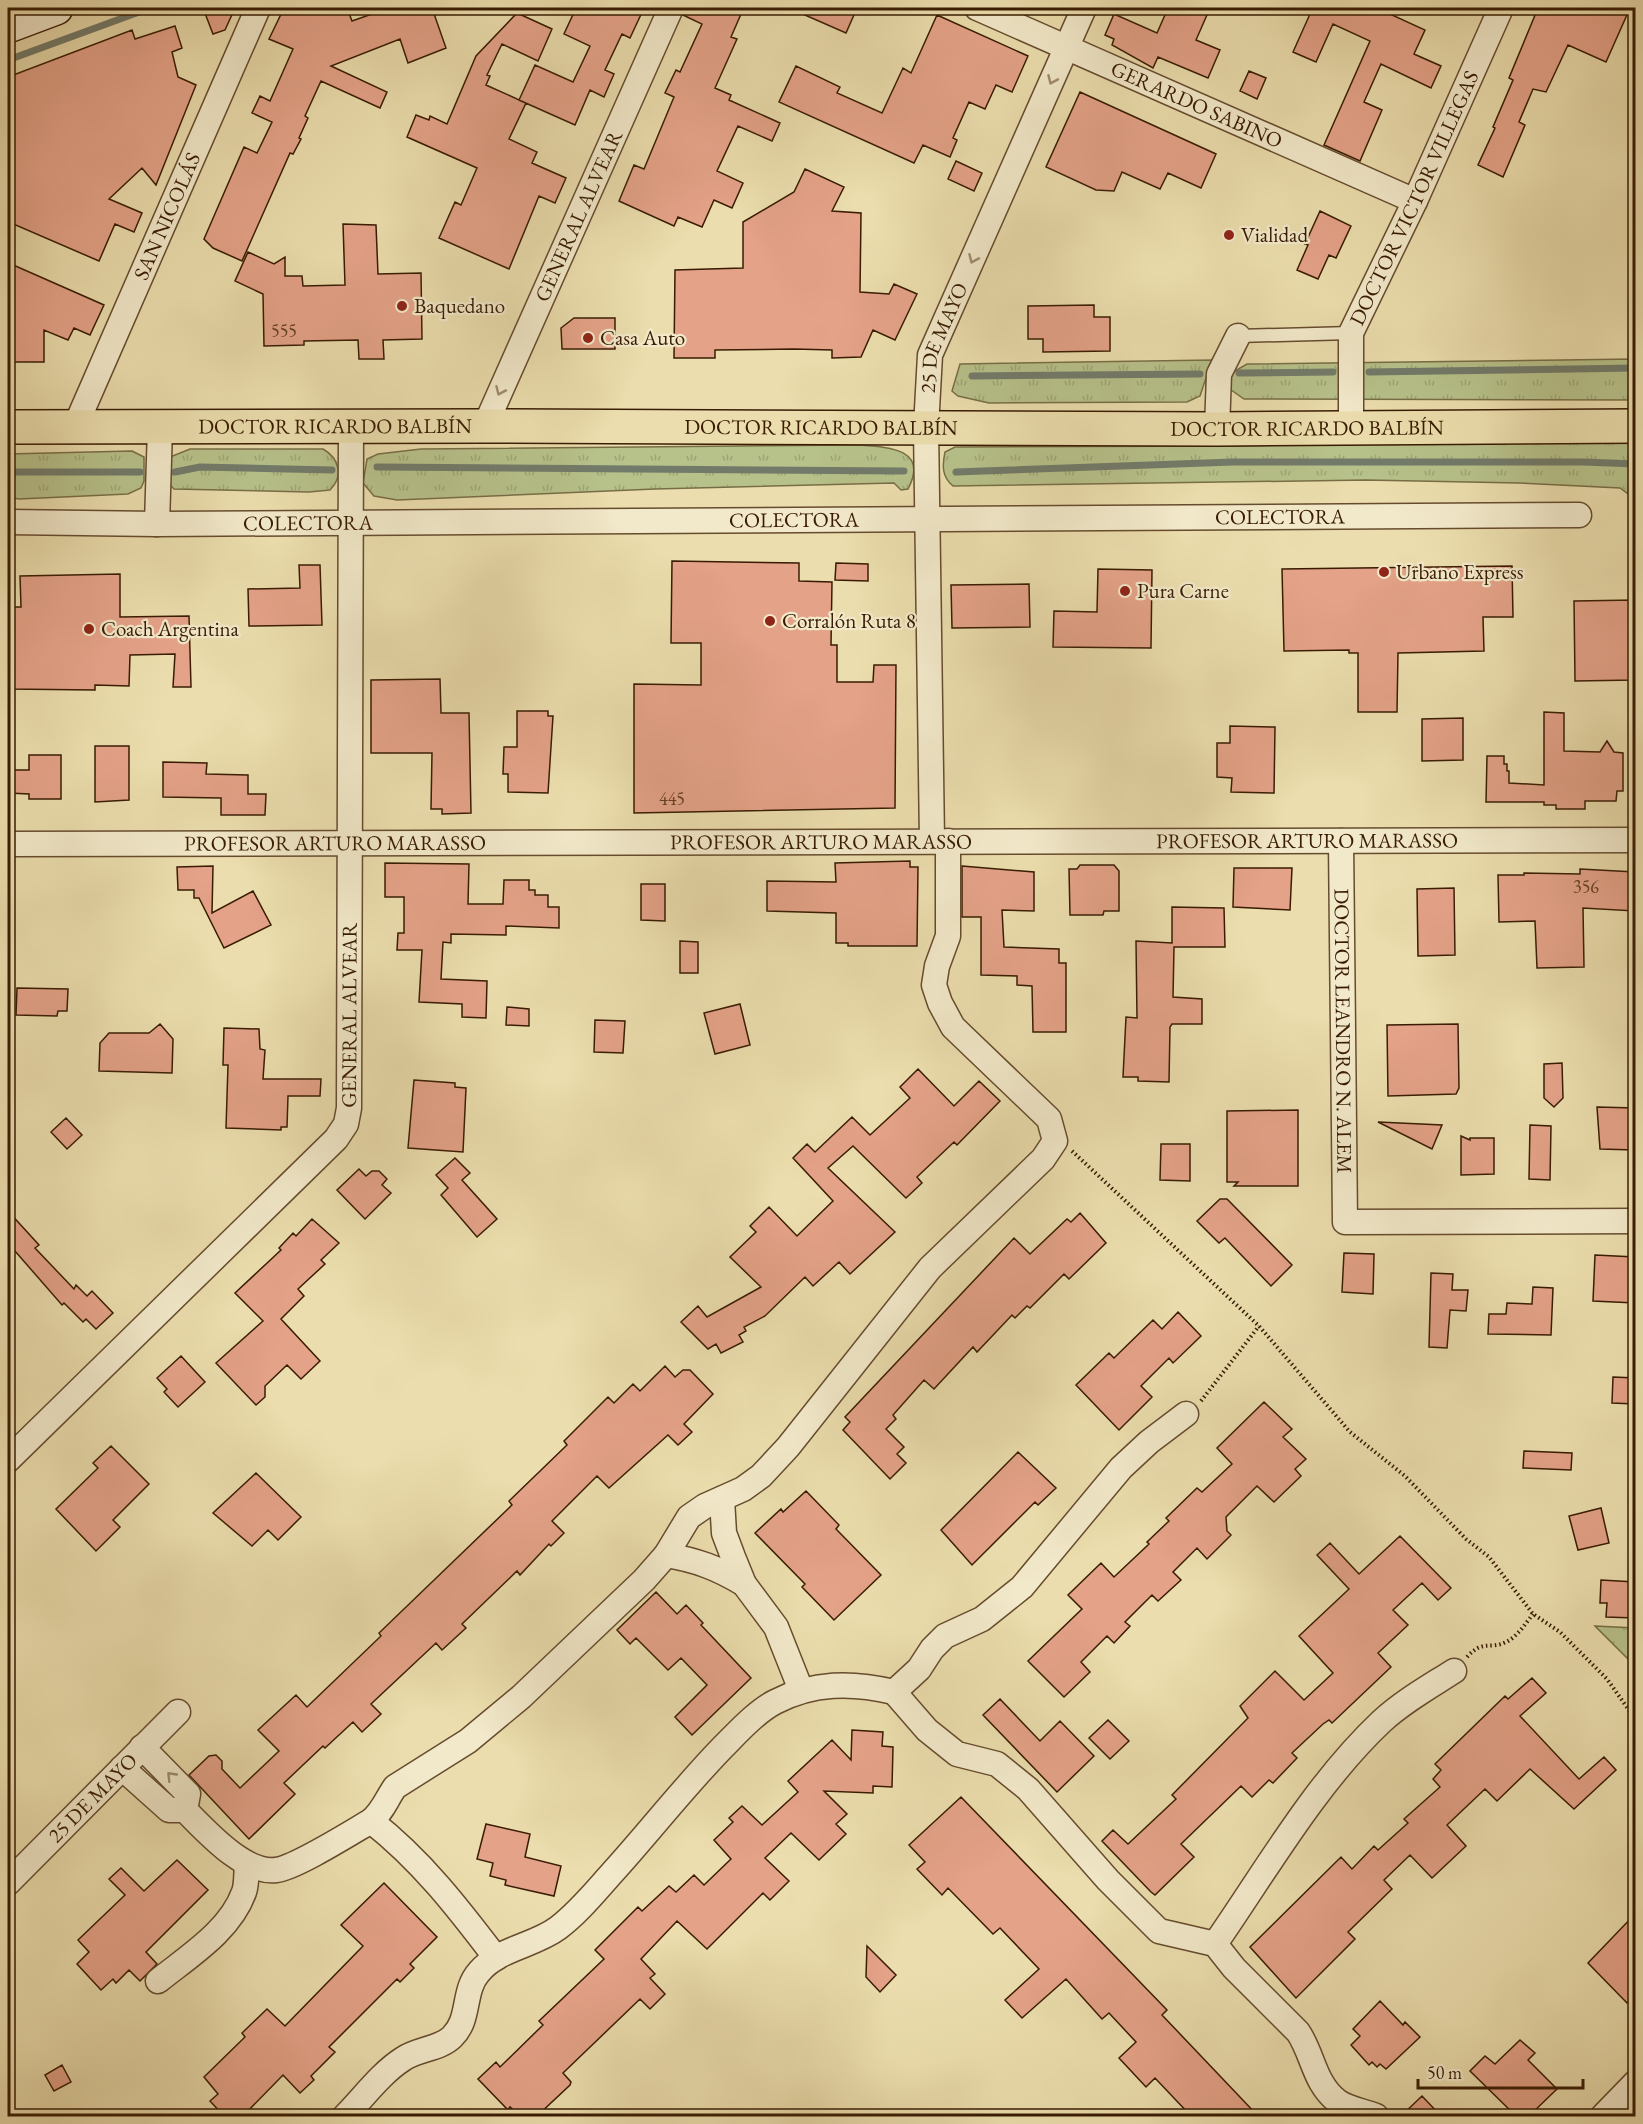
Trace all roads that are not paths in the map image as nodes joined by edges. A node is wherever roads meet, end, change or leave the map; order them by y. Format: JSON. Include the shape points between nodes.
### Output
{"nodes":[{"id":1,"x":57,"y":8,"type":"edge"},
{"id":2,"x":258,"y":8,"type":"edge"},
{"id":3,"x":671,"y":8,"type":"edge"},
{"id":4,"x":977,"y":8,"type":"edge"},
{"id":5,"x":1084,"y":8,"type":"edge"},
{"id":6,"x":1501,"y":8,"type":"edge"},
{"id":7,"x":8,"y":26,"type":"edge"},
{"id":8,"x":1066,"y":48,"type":"junction"},
{"id":9,"x":1415,"y":201,"type":"junction"},
{"id":10,"x":1352,"y":333,"type":"junction"},
{"id":11,"x":1238,"y":336,"type":"joint"},
{"id":12,"x":484,"y":426,"type":"junction"},
{"id":13,"x":1635,"y":426,"type":"edge"},
{"id":14,"x":75,"y":427,"type":"junction"},
{"id":15,"x":160,"y":427,"type":"junction"},
{"id":16,"x":351,"y":427,"type":"junction"},
{"id":17,"x":926,"y":427,"type":"junction"},
{"id":18,"x":8,"y":428,"type":"edge"},
{"id":19,"x":1351,"y":428,"type":"junction"},
{"id":20,"x":1217,"y":429,"type":"junction"},
{"id":21,"x":1579,"y":514,"type":"dead end"},
{"id":22,"x":927,"y":519,"type":"junction"},
{"id":23,"x":8,"y":522,"type":"edge"},
{"id":24,"x":352,"y":523,"type":"junction"},
{"id":25,"x":157,"y":524,"type":"junction"},
{"id":26,"x":1635,"y":840,"type":"edge"},
{"id":27,"x":940,"y":841,"type":"junction"},
{"id":28,"x":1341,"y":841,"type":"junction"},
{"id":29,"x":349,"y":843,"type":"junction"},
{"id":30,"x":8,"y":844,"type":"edge"},
{"id":31,"x":1635,"y":1221,"type":"edge"},
{"id":32,"x":1186,"y":1414,"type":"road end"},
{"id":33,"x":8,"y":1460,"type":"edge"},
{"id":34,"x":722,"y":1499,"type":"junction"},
{"id":35,"x":666,"y":1555,"type":"junction"},
{"id":36,"x":744,"y":1584,"type":"junction"},
{"id":37,"x":1454,"y":1671,"type":"road end"},
{"id":38,"x":801,"y":1690,"type":"junction"},
{"id":39,"x":894,"y":1692,"type":"junction"},
{"id":40,"x":178,"y":1712,"type":"dead end"},
{"id":41,"x":142,"y":1747,"type":"junction"},
{"id":42,"x":122,"y":1768,"type":"junction"},
{"id":43,"x":185,"y":1810,"type":"junction"},
{"id":44,"x":371,"y":1821,"type":"junction"},
{"id":45,"x":247,"y":1864,"type":"junction"},
{"id":46,"x":8,"y":1882,"type":"edge"},
{"id":47,"x":1215,"y":1944,"type":"junction"},
{"id":48,"x":496,"y":1958,"type":"junction"},
{"id":49,"x":158,"y":1981,"type":"dead end"},
{"id":50,"x":1635,"y":2082,"type":"edge"},
{"id":51,"x":345,"y":2116,"type":"edge"},
{"id":52,"x":1376,"y":2116,"type":"edge"},
{"id":53,"x":1603,"y":2116,"type":"edge"}],
"edges":[{"from":1,"to":7,"type":"main road"},
{"from":2,"to":14,"type":"street","name":"SAN NICOLÁS"},
{"from":3,"to":12,"type":"street","name":"GENERAL ALVEAR","one_way":true},
{"from":4,"to":8,"type":"street","name":"GERARDO SABINO"},
{"from":5,"to":8,"type":"street","name":"25 DE MAYO"},
{"from":6,"to":9,"type":"street","name":"DOCTOR VICTOR VILLEGAS"},
{"from":8,"to":9,"type":"street","name":"GERARDO SABINO"},
{"from":8,"to":17,"type":"street","name":"25 DE MAYO","one_way":true,"via":[[930,355]]},
{"from":9,"to":10,"type":"street","name":"DOCTOR VICTOR VILLEGAS"},
{"from":10,"to":11,"type":"lane"},
{"from":10,"to":19,"type":"street","name":"DOCTOR VICTOR VILLEGAS"},
{"from":11,"to":20,"type":"street","via":[[1219,374]]},
{"from":12,"to":16,"type":"main road","name":"DOCTOR RICARDO BALBÍN"},
{"from":12,"to":17,"type":"main road","name":"DOCTOR RICARDO BALBÍN"},
{"from":13,"to":19,"type":"main road","name":"DOCTOR RICARDO BALBÍN"},
{"from":14,"to":15,"type":"main road","name":"DOCTOR RICARDO BALBÍN"},
{"from":14,"to":18,"type":"main road","name":"DOCTOR RICARDO BALBÍN"},
{"from":15,"to":16,"type":"main road","name":"DOCTOR RICARDO BALBÍN"},
{"from":15,"to":25,"type":"street"},
{"from":16,"to":24,"type":"street","name":"GENERAL ALVEAR"},
{"from":17,"to":20,"type":"main road","name":"DOCTOR RICARDO BALBÍN"},
{"from":17,"to":22,"type":"street","name":"25 DE MAYO"},
{"from":19,"to":20,"type":"main road","name":"DOCTOR RICARDO BALBÍN"},
{"from":21,"to":22,"type":"street","name":"COLECTORA"},
{"from":22,"to":24,"type":"street","name":"COLECTORA"},
{"from":22,"to":27,"type":"street","name":"25 DE MAYO"},
{"from":23,"to":25,"type":"street","name":"COLECTORA"},
{"from":24,"to":25,"type":"street","name":"COLECTORA"},
{"from":24,"to":29,"type":"street","name":"GENERAL ALVEAR"},
{"from":26,"to":28,"type":"street","name":"PROFESOR ARTURO MARASSO"},
{"from":27,"to":28,"type":"street","name":"PROFESOR ARTURO MARASSO"},
{"from":27,"to":29,"type":"street","name":"PROFESOR ARTURO MARASSO"},
{"from":27,"to":34,"type":"street","name":"25 DE MAYO","via":[[949,874],[948,936],[934,985],[940,1003],[953,1027],[1049,1119],[1055,1141],[1043,1159],[930,1268],[788,1447],[761,1476]]},
{"from":28,"to":31,"type":"street","name":"DOCTOR LEANDRO N. ALEM","via":[[1345,1222]]},
{"from":29,"to":30,"type":"street","name":"PROFESOR ARTURO MARASSO"},
{"from":29,"to":33,"type":"street","name":"GENERAL ALVEAR","via":[[346,1124],[336,1139]]},
{"from":32,"to":39,"type":"street","via":[[1121,1468],[1022,1587],[982,1619],[945,1636]]},
{"from":34,"to":35,"type":"street","via":[[689,1517]]},
{"from":34,"to":36,"type":"street","via":[[724,1533]]},
{"from":35,"to":36,"type":"street","via":[[719,1569]]},
{"from":35,"to":44,"type":"street","via":[[617,1608],[521,1697],[468,1741],[395,1787],[383,1811]]},
{"from":36,"to":38,"type":"street","via":[[776,1627]]},
{"from":37,"to":47,"type":"street","via":[[1383,1721],[1344,1762]]},
{"from":38,"to":39,"type":"street","via":[[853,1684]]},
{"from":38,"to":48,"type":"street","via":[[772,1703],[738,1732],[571,1917],[556,1930]]},
{"from":39,"to":47,"type":"street","via":[[927,1730],[957,1754],[997,1764],[1028,1789],[1159,1931]]},
{"from":40,"to":41,"type":"street","name":"25 DE MAYO"},
{"from":41,"to":42,"type":"street","name":"25 DE MAYO"},
{"from":43,"to":41,"type":"street","one_way":true,"via":[[188,1794]]},
{"from":42,"to":43,"type":"street","via":[[169,1810]]},
{"from":42,"to":46,"type":"street","name":"25 DE MAYO"},
{"from":43,"to":45,"type":"street"},
{"from":44,"to":45,"type":"street","via":[[276,1870]]},
{"from":44,"to":48,"type":"street","via":[[397,1841],[448,1894]]},
{"from":45,"to":49,"type":"street","via":[[244,1891],[228,1919],[205,1944]]},
{"from":47,"to":52,"type":"street","via":[[1298,2032],[1327,2092],[1338,2102]]},
{"from":48,"to":51,"type":"street","via":[[479,1971],[467,1990],[461,2027],[451,2040],[402,2059]]},
{"from":50,"to":53,"type":"street"}]}
